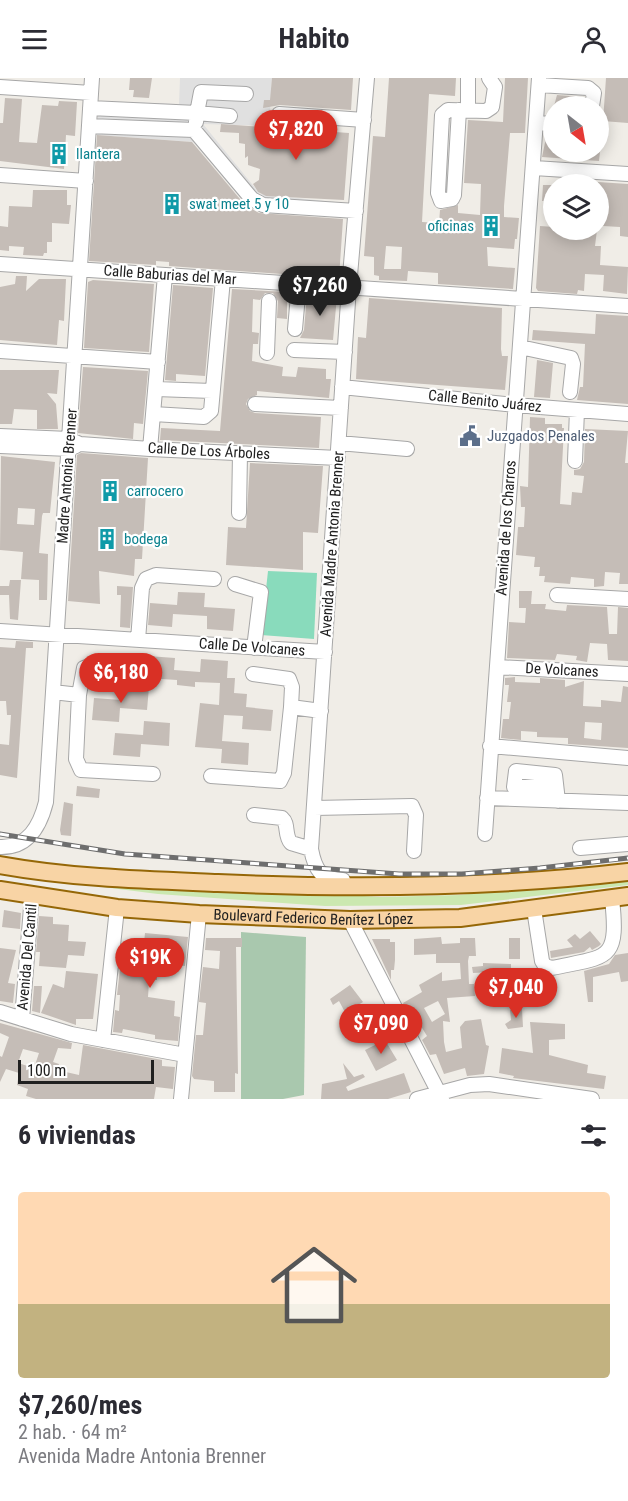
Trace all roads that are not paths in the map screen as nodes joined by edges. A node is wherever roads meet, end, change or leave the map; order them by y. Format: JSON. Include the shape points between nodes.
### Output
{"nodes":[{"id":1,"x":92,"y":78,"type":"edge"},
{"id":2,"x":367,"y":78,"type":"edge"},
{"id":3,"x":468,"y":78,"type":"edge"},
{"id":4,"x":489,"y":78,"type":"edge"},
{"id":5,"x":539,"y":82,"type":"edge"},
{"id":6,"x":0,"y":87,"type":"edge"},
{"id":7,"x":91,"y":93,"type":"junction"},
{"id":8,"x":246,"y":94,"type":"dead end"},
{"id":9,"x":594,"y":96,"type":"edge"},
{"id":10,"x":90,"y":108,"type":"junction"},
{"id":11,"x":463,"y":110,"type":"junction"},
{"id":12,"x":197,"y":113,"type":"junction"},
{"id":13,"x":279,"y":114,"type":"dead end"},
{"id":14,"x":230,"y":116,"type":"dead end"},
{"id":15,"x":364,"y":120,"type":"junction"},
{"id":16,"x":537,"y":123,"type":"junction"},
{"id":17,"x":543,"y":123,"type":"edge"},
{"id":18,"x":89,"y":126,"type":"junction"},
{"id":19,"x":195,"y":130,"type":"junction"},
{"id":20,"x":534,"y":168,"type":"junction"},
{"id":21,"x":628,"y":174,"type":"edge"},
{"id":22,"x":0,"y":175,"type":"edge"},
{"id":23,"x":86,"y":181,"type":"junction"},
{"id":24,"x":356,"y":211,"type":"junction"},
{"id":25,"x":0,"y":264,"type":"edge"},
{"id":26,"x":81,"y":269,"type":"junction"},
{"id":27,"x":165,"y":275,"type":"junction"},
{"id":28,"x":223,"y":279,"type":"junction"},
{"id":29,"x":299,"y":284,"type":"junction"},
{"id":30,"x":349,"y":287,"type":"junction"},
{"id":31,"x":270,"y":292,"type":"junction"},
{"id":32,"x":524,"y":299,"type":"junction"},
{"id":33,"x":628,"y":306,"type":"edge"},
{"id":34,"x":295,"y":329,"type":"dead end"},
{"id":35,"x":520,"y":347,"type":"junction"},
{"id":36,"x":294,"y":350,"type":"dead end"},
{"id":37,"x":0,"y":351,"type":"edge"},
{"id":38,"x":345,"y":352,"type":"junction"},
{"id":39,"x":267,"y":353,"type":"dead end"},
{"id":40,"x":75,"y":357,"type":"junction"},
{"id":41,"x":158,"y":362,"type":"junction"},
{"id":42,"x":342,"y":387,"type":"junction"},
{"id":43,"x":156,"y":389,"type":"junction"},
{"id":44,"x":212,"y":391,"type":"junction"},
{"id":45,"x":570,"y":392,"type":"dead end"},
{"id":46,"x":255,"y":404,"type":"dead end"},
{"id":47,"x":515,"y":405,"type":"junction"},
{"id":48,"x":341,"y":408,"type":"junction"},
{"id":49,"x":578,"y":410,"type":"junction"},
{"id":50,"x":153,"y":414,"type":"junction"},
{"id":51,"x":628,"y":414,"type":"edge"},
{"id":52,"x":0,"y":436,"type":"edge"},
{"id":53,"x":339,"y":443,"type":"junction"},
{"id":54,"x":73,"y":444,"type":"junction"},
{"id":55,"x":0,"y":446,"type":"edge"},
{"id":56,"x":150,"y":449,"type":"junction"},
{"id":57,"x":407,"y":449,"type":"dead end"},
{"id":58,"x":240,"y":453,"type":"junction"},
{"id":59,"x":338,"y":458,"type":"junction"},
{"id":60,"x":574,"y":461,"type":"dead end"},
{"id":61,"x":239,"y":513,"type":"dead end"},
{"id":62,"x":214,"y":579,"type":"dead end"},
{"id":63,"x":236,"y":584,"type":"dead end"},
{"id":64,"x":557,"y":595,"type":"dead end"},
{"id":65,"x":628,"y":599,"type":"edge"},
{"id":66,"x":0,"y":631,"type":"edge"},
{"id":67,"x":57,"y":635,"type":"junction"},
{"id":68,"x":138,"y":640,"type":"junction"},
{"id":69,"x":254,"y":648,"type":"junction"},
{"id":70,"x":324,"y":652,"type":"junction"},
{"id":71,"x":125,"y":666,"type":"dead end"},
{"id":72,"x":497,"y":667,"type":"junction"},
{"id":73,"x":253,"y":674,"type":"dead end"},
{"id":74,"x":628,"y":674,"type":"edge"},
{"id":75,"x":53,"y":692,"type":"junction"},
{"id":76,"x":79,"y":695,"type":"junction"},
{"id":77,"x":291,"y":707,"type":"junction"},
{"id":78,"x":321,"y":711,"type":"junction"},
{"id":79,"x":490,"y":746,"type":"junction"},
{"id":80,"x":628,"y":758,"type":"edge"},
{"id":81,"x":153,"y":774,"type":"dead end"},
{"id":82,"x":211,"y":777,"type":"dead end"},
{"id":83,"x":556,"y":786,"type":"dead end"},
{"id":84,"x":487,"y":798,"type":"junction"},
{"id":85,"x":558,"y":801,"type":"junction"},
{"id":86,"x":628,"y":803,"type":"edge"},
{"id":87,"x":314,"y":808,"type":"junction"},
{"id":88,"x":254,"y":815,"type":"dead end"},
{"id":89,"x":485,"y":834,"type":"dead end"},
{"id":90,"x":628,"y":844,"type":"edge"},
{"id":91,"x":0,"y":847,"type":"edge"},
{"id":92,"x":580,"y":848,"type":"dead end"},
{"id":93,"x":311,"y":849,"type":"junction"},
{"id":94,"x":414,"y":851,"type":"dead end"},
{"id":95,"x":0,"y":865,"type":"edge"},
{"id":96,"x":628,"y":872,"type":"edge"},
{"id":97,"x":453,"y":886,"type":"junction"},
{"id":98,"x":0,"y":890,"type":"edge"},
{"id":99,"x":32,"y":895,"type":"junction"},
{"id":100,"x":620,"y":897,"type":"edge"},
{"id":101,"x":117,"y":908,"type":"junction"},
{"id":102,"x":534,"y":909,"type":"junction"},
{"id":103,"x":199,"y":914,"type":"junction"},
{"id":104,"x":350,"y":920,"type":"junction"},
{"id":105,"x":0,"y":1012,"type":"edge"},
{"id":106,"x":22,"y":1019,"type":"junction"},
{"id":107,"x":103,"y":1040,"type":"junction"},
{"id":108,"x":185,"y":1055,"type":"junction"},
{"id":109,"x":440,"y":1096,"type":"edge"},
{"id":110,"x":181,"y":1099,"type":"edge"},
{"id":111,"x":417,"y":1099,"type":"edge"},
{"id":112,"x":592,"y":1099,"type":"edge"}],
"edges":[{"from":1,"to":7,"type":"street","name":"Madre Antonia Brenner"},
{"from":2,"to":15,"type":"street","name":"Avenida Madre Antonia Brenner"},
{"from":3,"to":11,"type":"street"},
{"from":4,"to":11,"type":"street","via":[[495,87],[492,107],[486,111]]},
{"from":5,"to":9,"type":"street","via":[[588,88]]},
{"from":5,"to":16,"type":"street","name":"Avenida de los Charros"},
{"from":6,"to":7,"type":"street"},
{"from":7,"to":10,"type":"street","name":"Madre Antonia Brenner"},
{"from":8,"to":12,"type":"street","via":[[201,92]]},
{"from":10,"to":12,"type":"street"},
{"from":10,"to":18,"type":"street","name":"Madre Antonia Brenner"},
{"from":11,"to":11,"type":"street","via":[[448,110],[442,115],[438,193],[441,201],[454,195]]},
{"from":12,"to":14,"type":"street"},
{"from":12,"to":19,"type":"street"},
{"from":13,"to":15,"type":"street"},
{"from":15,"to":24,"type":"street","name":"Avenida Madre Antonia Brenner"},
{"from":16,"to":17,"type":"street"},
{"from":16,"to":20,"type":"street","name":"Avenida de los Charros"},
{"from":18,"to":19,"type":"street"},
{"from":18,"to":23,"type":"street","name":"Madre Antonia Brenner"},
{"from":19,"to":24,"type":"street","via":[[252,199],[263,205]]},
{"from":20,"to":21,"type":"street"},
{"from":20,"to":32,"type":"street","name":"Avenida de los Charros"},
{"from":22,"to":23,"type":"street"},
{"from":23,"to":26,"type":"street","name":"Madre Antonia Brenner"},
{"from":24,"to":30,"type":"street","name":"Avenida Madre Antonia Brenner"},
{"from":25,"to":26,"type":"street","name":"Calle Baburias del Mar"},
{"from":26,"to":27,"type":"street","name":"Calle Baburias del Mar"},
{"from":26,"to":40,"type":"street","name":"Madre Antonia Brenner"},
{"from":27,"to":28,"type":"street","name":"Calle Baburias del Mar"},
{"from":27,"to":41,"type":"street"},
{"from":28,"to":31,"type":"street","name":"Calle Baburias del Mar"},
{"from":28,"to":44,"type":"street"},
{"from":29,"to":30,"type":"street","name":"Calle Baburias del Mar"},
{"from":29,"to":31,"type":"street","name":"Calle Baburias del Mar"},
{"from":29,"to":34,"type":"street"},
{"from":30,"to":32,"type":"street","name":"Calle Baburias del Mar"},
{"from":30,"to":38,"type":"street","name":"Avenida Madre Antonia Brenner"},
{"from":31,"to":39,"type":"street"},
{"from":32,"to":33,"type":"street","name":"Calle Baburias del Mar"},
{"from":32,"to":35,"type":"street","name":"Avenida de los Charros"},
{"from":35,"to":45,"type":"street","via":[[571,358]]},
{"from":35,"to":47,"type":"street","name":"Avenida de los Charros"},
{"from":36,"to":38,"type":"street"},
{"from":37,"to":40,"type":"street"},
{"from":38,"to":42,"type":"street","name":"Avenida Madre Antonia Brenner"},
{"from":40,"to":41,"type":"street"},
{"from":40,"to":54,"type":"street","name":"Madre Antonia Brenner"},
{"from":41,"to":43,"type":"street"},
{"from":42,"to":47,"type":"street","name":"Calle Benito Juárez"},
{"from":42,"to":48,"type":"street","name":"Avenida Madre Antonia Brenner"},
{"from":43,"to":44,"type":"street"},
{"from":43,"to":50,"type":"street"},
{"from":44,"to":50,"type":"street","via":[[211,411],[204,417]]},
{"from":46,"to":48,"type":"street"},
{"from":47,"to":49,"type":"street","name":"Calle Benito Juárez"},
{"from":47,"to":72,"type":"street","name":"Avenida de los Charros"},
{"from":48,"to":53,"type":"street","name":"Avenida Madre Antonia Brenner"},
{"from":49,"to":51,"type":"street","name":"Calle Benito Juárez"},
{"from":49,"to":60,"type":"street"},
{"from":50,"to":56,"type":"street"},
{"from":52,"to":54,"type":"street","name":"Calle De Los Árboles"},
{"from":53,"to":57,"type":"street"},
{"from":53,"to":59,"type":"street","name":"Avenida Madre Antonia Brenner"},
{"from":54,"to":55,"type":"street","name":"Calle De Los Árboles"},
{"from":54,"to":56,"type":"street","name":"Calle De Los Árboles"},
{"from":54,"to":67,"type":"street","name":"Madre Antonia Brenner"},
{"from":56,"to":58,"type":"street","name":"Calle De Los Árboles"},
{"from":58,"to":59,"type":"street","name":"Calle De Los Árboles"},
{"from":58,"to":61,"type":"street"},
{"from":59,"to":70,"type":"street","name":"Avenida Madre Antonia Brenner"},
{"from":62,"to":68,"type":"street","via":[[156,575],[146,579]]},
{"from":63,"to":69,"type":"street","via":[[261,592]]},
{"from":64,"to":65,"type":"street"},
{"from":66,"to":67,"type":"street","name":"Calle De Volcanes"},
{"from":67,"to":68,"type":"street","name":"Calle De Volcanes"},
{"from":67,"to":75,"type":"street","name":"Madre Antonia Brenner"},
{"from":68,"to":69,"type":"street","name":"Calle De Volcanes"},
{"from":69,"to":70,"type":"street","name":"Calle De Volcanes"},
{"from":70,"to":78,"type":"street","name":"Avenida Madre Antonia Brenner"},
{"from":71,"to":76,"type":"street","via":[[94,664],[84,668]]},
{"from":72,"to":74,"type":"street","name":"De Volcanes"},
{"from":72,"to":79,"type":"street","name":"Avenida de los Charros"},
{"from":73,"to":77,"type":"street","via":[[289,679]]},
{"from":75,"to":76,"type":"street"},
{"from":75,"to":91,"type":"street","name":"Madre Antonia Brenner","via":[[42,817],[23,842]]},
{"from":76,"to":81,"type":"street","via":[[77,766],[89,771]]},
{"from":77,"to":78,"type":"street"},
{"from":77,"to":82,"type":"street","via":[[285,772],[280,781]]},
{"from":78,"to":87,"type":"street","name":"Avenida Madre Antonia Brenner"},
{"from":79,"to":80,"type":"street"},
{"from":79,"to":84,"type":"street","name":"Avenida de los Charros"},
{"from":83,"to":85,"type":"street"},
{"from":84,"to":85,"type":"street"},
{"from":84,"to":89,"type":"street","name":"Avenida de los Charros"},
{"from":85,"to":86,"type":"street"},
{"from":87,"to":93,"type":"street","name":"Avenida Madre Antonia Brenner"},
{"from":87,"to":94,"type":"street","via":[[412,806],[416,815]]},
{"from":88,"to":93,"type":"street","via":[[282,818],[291,843]]},
{"from":90,"to":92,"type":"street"},
{"from":93,"to":97,"type":"street","via":[[315,867],[329,879],[431,881]]},
{"from":95,"to":97,"type":"main road","name":"Boulevard Federico Benítez López","via":[[179,882],[338,888]]},
{"from":96,"to":97,"type":"main road","name":"Boulevard Federico Benítez López"},
{"from":98,"to":99,"type":"main road","name":"Boulevard Federico Benítez López"},
{"from":99,"to":101,"type":"main road","name":"Boulevard Federico Benítez López"},
{"from":99,"to":106,"type":"street","name":"Avenida Del Cantil"},
{"from":100,"to":102,"type":"main road","name":"Boulevard Federico Benítez López"},
{"from":100,"to":102,"type":"street","via":[[614,937],[607,954],[552,968],[542,961]]},
{"from":101,"to":103,"type":"main road","name":"Boulevard Federico Benítez López"},
{"from":101,"to":107,"type":"street"},
{"from":102,"to":104,"type":"main road","name":"Boulevard Federico Benítez López","via":[[460,918]]},
{"from":103,"to":104,"type":"main road","name":"Boulevard Federico Benítez López"},
{"from":103,"to":108,"type":"street"},
{"from":104,"to":109,"type":"street"},
{"from":105,"to":106,"type":"street"},
{"from":106,"to":107,"type":"street"},
{"from":107,"to":108,"type":"street"},
{"from":108,"to":110,"type":"street"},
{"from":109,"to":111,"type":"street"},
{"from":109,"to":112,"type":"street","via":[[470,1085],[489,1084]]}]}
